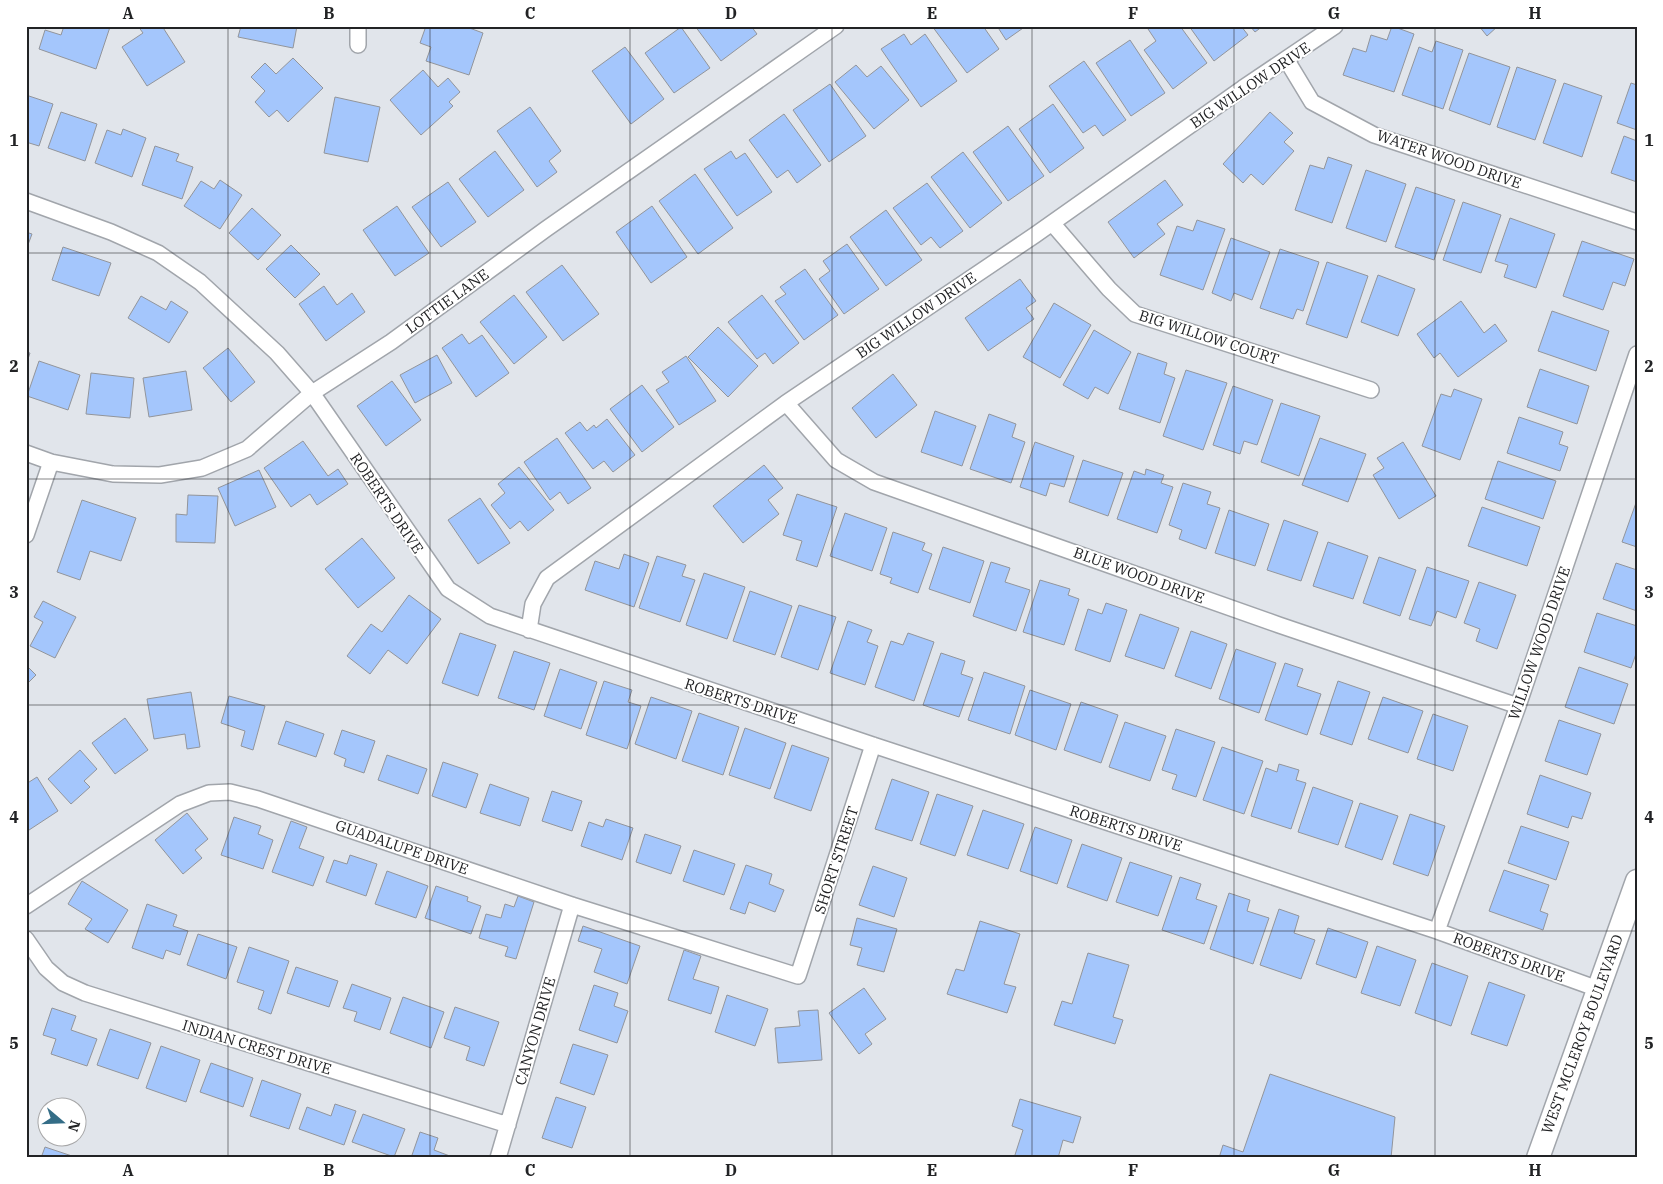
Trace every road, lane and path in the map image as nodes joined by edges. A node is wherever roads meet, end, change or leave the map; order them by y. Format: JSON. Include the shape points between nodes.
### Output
{"nodes":[{"id":1,"x":358,"y":26,"type":"edge"},
{"id":2,"x":836,"y":26,"type":"edge"},
{"id":3,"x":1336,"y":26,"type":"edge"},
{"id":4,"x":358,"y":44,"type":"dead end"},
{"id":5,"x":1286,"y":59,"type":"junction"},
{"id":6,"x":26,"y":201,"type":"edge"},
{"id":7,"x":1637,"y":222,"type":"edge"},
{"id":8,"x":1052,"y":223,"type":"junction"},
{"id":9,"x":1637,"y":354,"type":"edge"},
{"id":10,"x":1372,"y":390,"type":"dead end"},
{"id":11,"x":312,"y":394,"type":"junction"},
{"id":12,"x":786,"y":403,"type":"junction"},
{"id":13,"x":26,"y":453,"type":"edge"},
{"id":14,"x":51,"y":462,"type":"junction"},
{"id":15,"x":26,"y":535,"type":"edge"},
{"id":16,"x":529,"y":630,"type":"junction"},
{"id":17,"x":1518,"y":706,"type":"junction"},
{"id":18,"x":873,"y":745,"type":"junction"},
{"id":19,"x":1637,"y":881,"type":"edge"},
{"id":20,"x":572,"y":905,"type":"junction"},
{"id":21,"x":26,"y":906,"type":"edge"},
{"id":22,"x":1437,"y":930,"type":"junction"},
{"id":23,"x":26,"y":939,"type":"edge"},
{"id":24,"x":798,"y":976,"type":"joint"},
{"id":25,"x":1598,"y":989,"type":"junction"},
{"id":26,"x":508,"y":1125,"type":"junction"},
{"id":27,"x":498,"y":1158,"type":"edge"},
{"id":28,"x":1538,"y":1158,"type":"edge"}],
"edges":[{"from":1,"to":4,"type":"street"},
{"from":2,"to":11,"type":"street","name":"LOTTIE LANE"},
{"from":3,"to":5,"type":"street","name":"BIG WILLOW DRIVE"},
{"from":5,"to":7,"type":"street","name":"WATER WOOD DRIVE","via":[[1312,102],[1374,135]]},
{"from":5,"to":8,"type":"street","name":"BIG WILLOW DRIVE"},
{"from":6,"to":11,"type":"street","name":"ROBERTS DRIVE","via":[[112,232],[158,253],[200,282],[277,353]]},
{"from":8,"to":10,"type":"street","name":"BIG WILLOW COURT","via":[[1135,314]]},
{"from":8,"to":12,"type":"street","name":"BIG WILLOW DRIVE"},
{"from":9,"to":17,"type":"street","name":"WILLOW WOOD DRIVE"},
{"from":11,"to":14,"type":"street","name":"LOTTIE LANE","via":[[247,449],[202,468],[160,475],[113,474]]},
{"from":11,"to":16,"type":"street","name":"ROBERTS DRIVE","via":[[448,589],[490,616]]},
{"from":12,"to":16,"type":"street","name":"BIG WILLOW DRIVE","via":[[547,578],[534,604]]},
{"from":12,"to":17,"type":"street","name":"BLUE WOOD DRIVE","via":[[836,460],[874,482]]},
{"from":13,"to":14,"type":"street","name":"LOTTIE LANE"},
{"from":14,"to":15,"type":"street"},
{"from":16,"to":18,"type":"street","name":"ROBERTS DRIVE"},
{"from":17,"to":22,"type":"street","name":"WILLOW WOOD DRIVE"},
{"from":18,"to":22,"type":"street","name":"ROBERTS DRIVE"},
{"from":18,"to":24,"type":"street","name":"SHORT STREET"},
{"from":19,"to":25,"type":"main road","name":"WEST MCLEROY BOULEVARD"},
{"from":20,"to":21,"type":"street","name":"GUADALUPE DRIVE","via":[[230,792],[208,794],[180,804]]},
{"from":20,"to":24,"type":"street","name":"GUADALUPE DRIVE"},
{"from":20,"to":26,"type":"street","name":"CANYON DRIVE"},
{"from":22,"to":25,"type":"street","name":"ROBERTS DRIVE"},
{"from":23,"to":26,"type":"street","name":"INDIAN CREST DRIVE","via":[[46,968],[64,983],[86,993]]},
{"from":25,"to":28,"type":"main road","name":"WEST MCLEROY BOULEVARD"},
{"from":26,"to":27,"type":"street","name":"CANYON DRIVE"}]}
